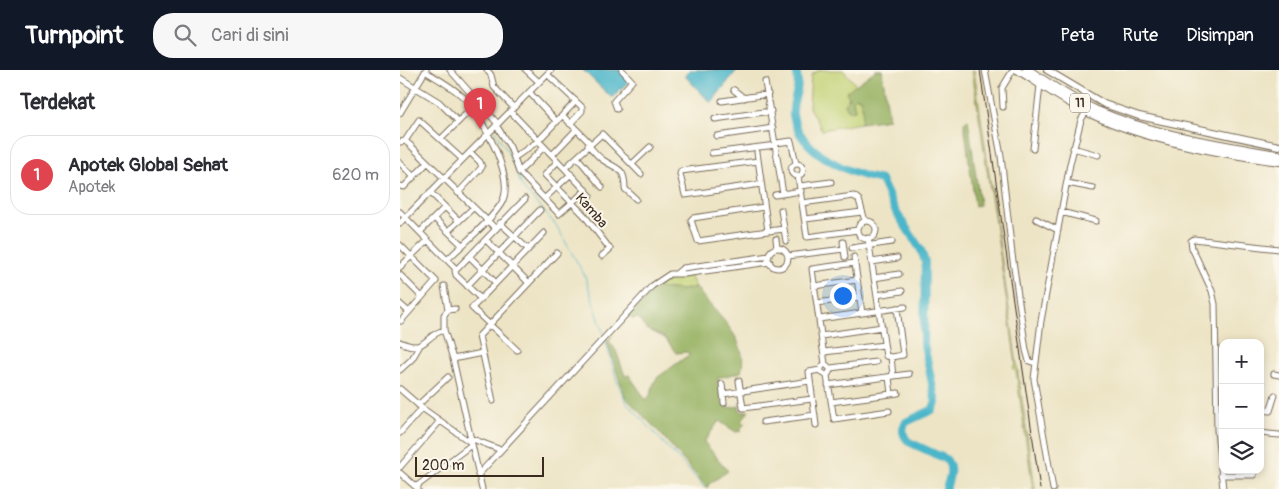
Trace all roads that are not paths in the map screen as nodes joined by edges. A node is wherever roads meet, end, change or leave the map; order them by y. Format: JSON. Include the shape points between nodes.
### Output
{"nodes":[{"id":1,"x":426,"y":70,"type":"edge"},
{"id":2,"x":450,"y":70,"type":"edge"},
{"id":3,"x":487,"y":70,"type":"edge"},
{"id":4,"x":526,"y":70,"type":"edge"},
{"id":5,"x":622,"y":70,"type":"edge"},
{"id":6,"x":985,"y":70,"type":"edge"},
{"id":7,"x":1013,"y":70,"type":"edge"},
{"id":8,"x":1017,"y":70,"type":"edge"},
{"id":9,"x":1027,"y":70,"type":"edge"},
{"id":10,"x":1037,"y":70,"type":"edge"},
{"id":11,"x":1047,"y":70,"type":"edge"},
{"id":12,"x":549,"y":72,"type":"edge"},
{"id":13,"x":1058,"y":73,"type":"edge"},
{"id":14,"x":400,"y":78,"type":"edge"},
{"id":15,"x":539,"y":82,"type":"junction"},
{"id":16,"x":765,"y":82,"type":"dead end"},
{"id":17,"x":1040,"y":85,"type":"junction"},
{"id":18,"x":416,"y":88,"type":"junction"},
{"id":19,"x":734,"y":90,"type":"dead end"},
{"id":20,"x":529,"y":92,"type":"junction"},
{"id":21,"x":768,"y":94,"type":"junction"},
{"id":22,"x":748,"y":96,"type":"junction"},
{"id":23,"x":576,"y":101,"type":"junction"},
{"id":24,"x":722,"y":101,"type":"dead end"},
{"id":25,"x":1003,"y":107,"type":"dead end"},
{"id":26,"x":472,"y":108,"type":"junction"},
{"id":27,"x":617,"y":109,"type":"dead end"},
{"id":28,"x":512,"y":110,"type":"junction"},
{"id":29,"x":771,"y":111,"type":"junction"},
{"id":30,"x":1086,"y":112,"type":"junction"},
{"id":31,"x":400,"y":113,"type":"edge"},
{"id":32,"x":563,"y":116,"type":"junction"},
{"id":33,"x":715,"y":119,"type":"dead end"},
{"id":34,"x":458,"y":121,"type":"junction"},
{"id":35,"x":557,"y":122,"type":"junction"},
{"id":36,"x":570,"y":124,"type":"junction"},
{"id":37,"x":496,"y":125,"type":"junction"},
{"id":38,"x":1152,"y":127,"type":"junction"},
{"id":39,"x":773,"y":128,"type":"junction"},
{"id":40,"x":576,"y":130,"type":"junction"},
{"id":41,"x":489,"y":133,"type":"junction"},
{"id":42,"x":717,"y":136,"type":"dead end"},
{"id":43,"x":441,"y":139,"type":"junction"},
{"id":44,"x":402,"y":141,"type":"edge"},
{"id":45,"x":538,"y":141,"type":"junction"},
{"id":46,"x":589,"y":144,"type":"junction"},
{"id":47,"x":776,"y":144,"type":"junction"},
{"id":48,"x":1279,"y":146,"type":"edge"},
{"id":49,"x":544,"y":147,"type":"junction"},
{"id":50,"x":650,"y":148,"type":"dead end"},
{"id":51,"x":1073,"y":148,"type":"junction"},
{"id":52,"x":1033,"y":149,"type":"dead end"},
{"id":53,"x":1279,"y":150,"type":"edge"},
{"id":54,"x":470,"y":152,"type":"junction"},
{"id":55,"x":756,"y":152,"type":"dead end"},
{"id":56,"x":712,"y":153,"type":"dead end"},
{"id":57,"x":552,"y":155,"type":"junction"},
{"id":58,"x":1098,"y":155,"type":"dead end"},
{"id":59,"x":1279,"y":156,"type":"edge"},
{"id":60,"x":576,"y":157,"type":"junction"},
{"id":61,"x":514,"y":158,"type":"junction"},
{"id":62,"x":462,"y":159,"type":"junction"},
{"id":63,"x":558,"y":161,"type":"junction"},
{"id":64,"x":758,"y":161,"type":"junction"},
{"id":65,"x":1279,"y":162,"type":"edge"},
{"id":66,"x":427,"y":163,"type":"junction"},
{"id":67,"x":632,"y":164,"type":"junction"},
{"id":68,"x":796,"y":164,"type":"junction"},
{"id":69,"x":401,"y":165,"type":"edge"},
{"id":70,"x":565,"y":168,"type":"junction"},
{"id":71,"x":519,"y":172,"type":"junction"},
{"id":72,"x":571,"y":174,"type":"junction"},
{"id":73,"x":641,"y":174,"type":"dead end"},
{"id":74,"x":798,"y":176,"type":"junction"},
{"id":75,"x":414,"y":177,"type":"junction"},
{"id":76,"x":443,"y":179,"type":"junction"},
{"id":77,"x":831,"y":182,"type":"dead end"},
{"id":78,"x":1067,"y":183,"type":"junction"},
{"id":79,"x":761,"y":184,"type":"junction"},
{"id":80,"x":400,"y":186,"type":"edge"},
{"id":81,"x":556,"y":187,"type":"junction"},
{"id":82,"x":602,"y":187,"type":"dead end"},
{"id":83,"x":800,"y":188,"type":"junction"},
{"id":84,"x":1093,"y":188,"type":"dead end"},
{"id":85,"x":586,"y":190,"type":"junction"},
{"id":86,"x":430,"y":192,"type":"junction"},
{"id":87,"x":458,"y":193,"type":"junction"},
{"id":88,"x":783,"y":194,"type":"junction"},
{"id":89,"x":590,"y":195,"type":"dead end"},
{"id":90,"x":775,"y":195,"type":"dead end"},
{"id":91,"x":525,"y":198,"type":"dead end"},
{"id":92,"x":545,"y":198,"type":"junction"},
{"id":93,"x":636,"y":199,"type":"dead end"},
{"id":94,"x":572,"y":203,"type":"junction"},
{"id":95,"x":802,"y":203,"type":"junction"},
{"id":96,"x":445,"y":207,"type":"junction"},
{"id":97,"x":764,"y":207,"type":"junction"},
{"id":98,"x":474,"y":208,"type":"junction"},
{"id":99,"x":540,"y":210,"type":"dead end"},
{"id":100,"x":781,"y":210,"type":"dead end"},
{"id":101,"x":400,"y":212,"type":"edge"},
{"id":102,"x":862,"y":212,"type":"junction"},
{"id":103,"x":1061,"y":212,"type":"junction"},
{"id":104,"x":405,"y":218,"type":"junction"},
{"id":105,"x":434,"y":218,"type":"junction"},
{"id":106,"x":487,"y":219,"type":"junction"},
{"id":107,"x":805,"y":219,"type":"junction"},
{"id":108,"x":1036,"y":219,"type":"dead end"},
{"id":109,"x":460,"y":221,"type":"junction"},
{"id":110,"x":865,"y":221,"type":"junction"},
{"id":111,"x":1096,"y":221,"type":"dead end"},
{"id":112,"x":400,"y":223,"type":"edge"},
{"id":113,"x":500,"y":223,"type":"junction"},
{"id":114,"x":883,"y":226,"type":"dead end"},
{"id":115,"x":875,"y":227,"type":"junction"},
{"id":116,"x":496,"y":228,"type":"junction"},
{"id":117,"x":784,"y":229,"type":"junction"},
{"id":118,"x":858,"y":230,"type":"junction"},
{"id":119,"x":1058,"y":230,"type":"junction"},
{"id":120,"x":448,"y":231,"type":"junction"},
{"id":121,"x":768,"y":231,"type":"junction"},
{"id":122,"x":420,"y":232,"type":"junction"},
{"id":123,"x":842,"y":232,"type":"junction"},
{"id":124,"x":544,"y":233,"type":"dead end"},
{"id":125,"x":775,"y":235,"type":"junction"},
{"id":126,"x":514,"y":237,"type":"junction"},
{"id":127,"x":868,"y":238,"type":"junction"},
{"id":128,"x":428,"y":240,"type":"junction"},
{"id":129,"x":486,"y":240,"type":"junction"},
{"id":130,"x":786,"y":241,"type":"dead end"},
{"id":131,"x":892,"y":242,"type":"dead end"},
{"id":132,"x":462,"y":245,"type":"junction"},
{"id":133,"x":869,"y":245,"type":"junction"},
{"id":134,"x":400,"y":246,"type":"edge"},
{"id":135,"x":777,"y":248,"type":"junction"},
{"id":136,"x":852,"y":248,"type":"dead end"},
{"id":137,"x":528,"y":249,"type":"junction"},
{"id":138,"x":1279,"y":249,"type":"edge"},
{"id":139,"x":844,"y":250,"type":"junction"},
{"id":140,"x":557,"y":253,"type":"dead end"},
{"id":141,"x":499,"y":254,"type":"junction"},
{"id":142,"x":411,"y":255,"type":"junction"},
{"id":143,"x":602,"y":256,"type":"dead end"},
{"id":144,"x":788,"y":256,"type":"junction"},
{"id":145,"x":470,"y":257,"type":"junction"},
{"id":146,"x":896,"y":258,"type":"dead end"},
{"id":147,"x":769,"y":259,"type":"junction"},
{"id":148,"x":447,"y":260,"type":"junction"},
{"id":149,"x":846,"y":261,"type":"junction"},
{"id":150,"x":872,"y":262,"type":"junction"},
{"id":151,"x":400,"y":267,"type":"edge"},
{"id":152,"x":512,"y":267,"type":"junction"},
{"id":153,"x":456,"y":269,"type":"junction"},
{"id":154,"x":483,"y":270,"type":"junction"},
{"id":155,"x":899,"y":274,"type":"dead end"},
{"id":156,"x":400,"y":275,"type":"edge"},
{"id":157,"x":874,"y":278,"type":"junction"},
{"id":158,"x":857,"y":280,"type":"junction"},
{"id":159,"x":496,"y":283,"type":"junction"},
{"id":160,"x":529,"y":284,"type":"junction"},
{"id":161,"x":444,"y":286,"type":"dead end"},
{"id":162,"x":467,"y":286,"type":"junction"},
{"id":163,"x":814,"y":286,"type":"junction"},
{"id":164,"x":902,"y":291,"type":"dead end"},
{"id":165,"x":877,"y":295,"type":"junction"},
{"id":166,"x":422,"y":297,"type":"junction"},
{"id":167,"x":860,"y":297,"type":"junction"},
{"id":168,"x":480,"y":299,"type":"junction"},
{"id":169,"x":817,"y":303,"type":"junction"},
{"id":170,"x":400,"y":304,"type":"edge"},
{"id":171,"x":905,"y":307,"type":"dead end"},
{"id":172,"x":897,"y":308,"type":"junction"},
{"id":173,"x":455,"y":309,"type":"dead end"},
{"id":174,"x":448,"y":310,"type":"junction"},
{"id":175,"x":879,"y":311,"type":"junction"},
{"id":176,"x":409,"y":312,"type":"junction"},
{"id":177,"x":862,"y":313,"type":"junction"},
{"id":178,"x":819,"y":319,"type":"junction"},
{"id":179,"x":401,"y":321,"type":"edge"},
{"id":180,"x":488,"y":325,"type":"junction"},
{"id":181,"x":882,"y":327,"type":"junction"},
{"id":182,"x":444,"y":330,"type":"junction"},
{"id":183,"x":821,"y":336,"type":"junction"},
{"id":184,"x":400,"y":342,"type":"edge"},
{"id":185,"x":884,"y":345,"type":"junction"},
{"id":186,"x":418,"y":347,"type":"junction"},
{"id":187,"x":516,"y":350,"type":"dead end"},
{"id":188,"x":824,"y":352,"type":"junction"},
{"id":189,"x":482,"y":353,"type":"junction"},
{"id":190,"x":891,"y":357,"type":"junction"},
{"id":191,"x":453,"y":359,"type":"junction"},
{"id":192,"x":876,"y":362,"type":"dead end"},
{"id":193,"x":1035,"y":363,"type":"junction"},
{"id":194,"x":825,"y":364,"type":"junction"},
{"id":195,"x":831,"y":368,"type":"junction"},
{"id":196,"x":400,"y":370,"type":"edge"},
{"id":197,"x":820,"y":370,"type":"junction"},
{"id":198,"x":909,"y":374,"type":"dead end"},
{"id":199,"x":827,"y":376,"type":"junction"},
{"id":200,"x":891,"y":376,"type":"junction"},
{"id":201,"x":448,"y":377,"type":"dead end"},
{"id":202,"x":739,"y":381,"type":"dead end"},
{"id":203,"x":810,"y":381,"type":"junction"},
{"id":204,"x":722,"y":384,"type":"dead end"},
{"id":205,"x":828,"y":386,"type":"junction"},
{"id":206,"x":400,"y":389,"type":"edge"},
{"id":207,"x":740,"y":391,"type":"junction"},
{"id":208,"x":898,"y":393,"type":"dead end"},
{"id":209,"x":723,"y":394,"type":"junction"},
{"id":210,"x":891,"y":394,"type":"junction"},
{"id":211,"x":1276,"y":395,"type":"dead end"},
{"id":212,"x":812,"y":399,"type":"junction"},
{"id":213,"x":492,"y":401,"type":"dead end"},
{"id":214,"x":724,"y":402,"type":"dead end"},
{"id":215,"x":831,"y":402,"type":"junction"},
{"id":216,"x":420,"y":407,"type":"junction"},
{"id":217,"x":1264,"y":410,"type":"edge"},
{"id":218,"x":889,"y":411,"type":"dead end"},
{"id":219,"x":815,"y":415,"type":"junction"},
{"id":220,"x":440,"y":421,"type":"junction"},
{"id":221,"x":763,"y":422,"type":"dead end"},
{"id":222,"x":816,"y":425,"type":"dead end"},
{"id":223,"x":1220,"y":429,"type":"edge"},
{"id":224,"x":1264,"y":433,"type":"edge"},
{"id":225,"x":400,"y":434,"type":"edge"},
{"id":226,"x":1279,"y":435,"type":"edge"},
{"id":227,"x":471,"y":442,"type":"junction"},
{"id":228,"x":501,"y":450,"type":"junction"},
{"id":229,"x":400,"y":467,"type":"edge"},
{"id":230,"x":400,"y":473,"type":"edge"},
{"id":231,"x":478,"y":475,"type":"junction"},
{"id":232,"x":1221,"y":475,"type":"joint"},
{"id":233,"x":1254,"y":475,"type":"dead end"},
{"id":234,"x":417,"y":488,"type":"edge"},
{"id":235,"x":482,"y":489,"type":"edge"},
{"id":236,"x":1052,"y":489,"type":"edge"},
{"id":237,"x":1222,"y":489,"type":"edge"}],
"edges":[{"from":1,"to":18,"type":"street"},
{"from":1,"to":26,"type":"street","via":[[453,89]]},
{"from":2,"to":37,"type":"street"},
{"from":3,"to":28,"type":"street","name":"Kamba","via":[[494,87]]},
{"from":4,"to":15,"type":"street"},
{"from":5,"to":27,"type":"street","via":[[632,81],[614,101]]},
{"from":6,"to":193,"type":"street","via":[[1001,156],[1026,350],[1029,361]]},
{"from":7,"to":25,"type":"street","via":[[1002,88]]},
{"from":8,"to":17,"type":"street"},
{"from":9,"to":38,"type":"highway","number":"11","via":[[1086,106],[1115,119]]},
{"from":10,"to":38,"type":"highway","number":"11","via":[[1089,101]]},
{"from":11,"to":13,"type":"street"},
{"from":12,"to":15,"type":"street"},
{"from":12,"to":23,"type":"street"},
{"from":13,"to":48,"type":"street","via":[[1104,104],[1139,116]]},
{"from":14,"to":18,"type":"street"},
{"from":15,"to":20,"type":"street"},
{"from":16,"to":21,"type":"street"},
{"from":17,"to":30,"type":"street"},
{"from":17,"to":52,"type":"street"},
{"from":18,"to":31,"type":"street"},
{"from":18,"to":34,"type":"street","via":[[439,102]]},
{"from":19,"to":22,"type":"street"},
{"from":20,"to":28,"type":"street"},
{"from":20,"to":35,"type":"street"},
{"from":21,"to":22,"type":"street"},
{"from":21,"to":29,"type":"street"},
{"from":22,"to":24,"type":"street"},
{"from":23,"to":32,"type":"street"},
{"from":23,"to":36,"type":"street","via":[[582,110]]},
{"from":26,"to":34,"type":"street"},
{"from":26,"to":41,"type":"street"},
{"from":28,"to":37,"type":"street"},
{"from":28,"to":45,"type":"street","name":"Kamba"},
{"from":29,"to":33,"type":"street"},
{"from":29,"to":39,"type":"street"},
{"from":30,"to":51,"type":"street"},
{"from":30,"to":65,"type":"street","via":[[1147,135]]},
{"from":32,"to":35,"type":"street"},
{"from":32,"to":36,"type":"street"},
{"from":34,"to":43,"type":"street"},
{"from":35,"to":45,"type":"street"},
{"from":36,"to":40,"type":"street"},
{"from":37,"to":41,"type":"street"},
{"from":37,"to":61,"type":"street"},
{"from":38,"to":53,"type":"highway","number":"11"},
{"from":38,"to":59,"type":"highway","number":"11"},
{"from":39,"to":42,"type":"street"},
{"from":39,"to":47,"type":"street"},
{"from":40,"to":46,"type":"street"},
{"from":40,"to":57,"type":"street"},
{"from":41,"to":54,"type":"street"},
{"from":41,"to":106,"type":"street","via":[[506,178],[502,202]]},
{"from":43,"to":44,"type":"street","via":[[419,120]]},
{"from":43,"to":62,"type":"street"},
{"from":44,"to":66,"type":"street"},
{"from":45,"to":49,"type":"street","name":"Kamba"},
{"from":45,"to":61,"type":"street"},
{"from":46,"to":60,"type":"street"},
{"from":46,"to":67,"type":"street","via":[[604,134]]},
{"from":46,"to":93,"type":"street","via":[[601,159],[621,170],[625,189]]},
{"from":47,"to":56,"type":"street"},
{"from":47,"to":68,"type":"street","via":[[791,141]]},
{"from":47,"to":88,"type":"street"},
{"from":49,"to":57,"type":"street","name":"Kamba"},
{"from":49,"to":71,"type":"street"},
{"from":50,"to":67,"type":"street"},
{"from":51,"to":58,"type":"street"},
{"from":51,"to":78,"type":"street"},
{"from":54,"to":62,"type":"street"},
{"from":54,"to":87,"type":"street","via":[[482,167]]},
{"from":55,"to":64,"type":"street"},
{"from":57,"to":63,"type":"street","name":"Kamba"},
{"from":60,"to":70,"type":"street"},
{"from":60,"to":82,"type":"street"},
{"from":61,"to":71,"type":"street"},
{"from":62,"to":76,"type":"street"},
{"from":63,"to":70,"type":"street","name":"Kamba"},
{"from":63,"to":81,"type":"street","via":[[545,174]]},
{"from":64,"to":79,"type":"street"},
{"from":64,"to":79,"type":"street","via":[[681,171],[680,174],[685,195]]},
{"from":66,"to":75,"type":"street"},
{"from":66,"to":76,"type":"street"},
{"from":67,"to":73,"type":"street"},
{"from":68,"to":74,"type":"street","via":[[791,170]]},
{"from":68,"to":74,"type":"street","via":[[807,169]]},
{"from":69,"to":75,"type":"street"},
{"from":70,"to":72,"type":"street","name":"Kamba"},
{"from":71,"to":92,"type":"street"},
{"from":72,"to":81,"type":"street"},
{"from":72,"to":85,"type":"street","name":"Kamba"},
{"from":74,"to":83,"type":"street"},
{"from":75,"to":80,"type":"street","via":[[404,187]]},
{"from":76,"to":86,"type":"street"},
{"from":76,"to":87,"type":"street"},
{"from":77,"to":83,"type":"street"},
{"from":78,"to":84,"type":"street"},
{"from":78,"to":103,"type":"street"},
{"from":79,"to":97,"type":"street"},
{"from":81,"to":92,"type":"street"},
{"from":81,"to":94,"type":"street","name":"Kamba"},
{"from":83,"to":88,"type":"street"},
{"from":83,"to":95,"type":"street"},
{"from":85,"to":89,"type":"street","name":"Kamba"},
{"from":85,"to":94,"type":"street"},
{"from":86,"to":96,"type":"street"},
{"from":86,"to":104,"type":"street"},
{"from":87,"to":98,"type":"street"},
{"from":88,"to":90,"type":"street"},
{"from":91,"to":113,"type":"street"},
{"from":92,"to":94,"type":"street","via":[[560,214]]},
{"from":94,"to":143,"type":"street","name":"Kamba","via":[[610,248]]},
{"from":95,"to":102,"type":"street","via":[[854,196],[859,200]]},
{"from":95,"to":107,"type":"street"},
{"from":96,"to":105,"type":"street"},
{"from":96,"to":109,"type":"street"},
{"from":97,"to":121,"type":"street"},
{"from":97,"to":121,"type":"street","via":[[691,220],[698,241]]},
{"from":98,"to":106,"type":"street"},
{"from":98,"to":109,"type":"street"},
{"from":99,"to":126,"type":"street"},
{"from":100,"to":117,"type":"street"},
{"from":101,"to":104,"type":"street"},
{"from":102,"to":107,"type":"street"},
{"from":102,"to":110,"type":"street"},
{"from":103,"to":111,"type":"street"},
{"from":103,"to":119,"type":"street"},
{"from":104,"to":112,"type":"street"},
{"from":104,"to":122,"type":"street"},
{"from":105,"to":120,"type":"street"},
{"from":105,"to":122,"type":"street"},
{"from":106,"to":116,"type":"street"},
{"from":106,"to":132,"type":"street"},
{"from":107,"to":123,"type":"street","via":[[808,237]]},
{"from":108,"to":119,"type":"street"},
{"from":109,"to":120,"type":"street"},
{"from":110,"to":115,"type":"street","via":[[872,222]]},
{"from":110,"to":118,"type":"street"},
{"from":113,"to":116,"type":"street"},
{"from":113,"to":126,"type":"street"},
{"from":114,"to":115,"type":"street"},
{"from":115,"to":127,"type":"street","via":[[874,235]]},
{"from":116,"to":129,"type":"street"},
{"from":117,"to":125,"type":"street"},
{"from":117,"to":130,"type":"street"},
{"from":118,"to":123,"type":"street"},
{"from":118,"to":127,"type":"street","via":[[861,236]]},
{"from":119,"to":193,"type":"street"},
{"from":120,"to":132,"type":"street"},
{"from":121,"to":125,"type":"street"},
{"from":122,"to":128,"type":"street"},
{"from":123,"to":139,"type":"street"},
{"from":124,"to":137,"type":"street"},
{"from":125,"to":135,"type":"street"},
{"from":126,"to":137,"type":"street"},
{"from":126,"to":141,"type":"street"},
{"from":127,"to":133,"type":"street"},
{"from":128,"to":142,"type":"street"},
{"from":128,"to":148,"type":"street"},
{"from":129,"to":141,"type":"street"},
{"from":129,"to":145,"type":"street"},
{"from":131,"to":133,"type":"street"},
{"from":132,"to":148,"type":"street"},
{"from":133,"to":136,"type":"street"},
{"from":133,"to":150,"type":"street"},
{"from":134,"to":142,"type":"street"},
{"from":135,"to":144,"type":"street","via":[[783,249]]},
{"from":135,"to":147,"type":"street"},
{"from":137,"to":152,"type":"street"},
{"from":138,"to":223,"type":"street","via":[[1191,241],[1215,304]]},
{"from":139,"to":144,"type":"street"},
{"from":139,"to":149,"type":"street"},
{"from":140,"to":160,"type":"street"},
{"from":141,"to":152,"type":"street"},
{"from":141,"to":154,"type":"street"},
{"from":142,"to":151,"type":"street"},
{"from":142,"to":166,"type":"street","via":[[436,280]]},
{"from":144,"to":147,"type":"street","via":[[782,267],[775,267]]},
{"from":145,"to":153,"type":"street"},
{"from":145,"to":154,"type":"street"},
{"from":146,"to":150,"type":"street"},
{"from":147,"to":228,"type":"street","via":[[682,268],[664,277],[600,341]]},
{"from":148,"to":153,"type":"street"},
{"from":149,"to":158,"type":"street","via":[[855,260]]},
{"from":149,"to":163,"type":"street","via":[[812,269]]},
{"from":150,"to":157,"type":"street"},
{"from":152,"to":159,"type":"street"},
{"from":152,"to":160,"type":"street"},
{"from":153,"to":162,"type":"street","via":[[454,273]]},
{"from":154,"to":159,"type":"street"},
{"from":154,"to":162,"type":"street"},
{"from":155,"to":157,"type":"street"},
{"from":156,"to":166,"type":"street"},
{"from":157,"to":165,"type":"street"},
{"from":158,"to":163,"type":"street"},
{"from":158,"to":167,"type":"street"},
{"from":159,"to":168,"type":"street"},
{"from":160,"to":180,"type":"street"},
{"from":161,"to":174,"type":"street"},
{"from":162,"to":168,"type":"street"},
{"from":163,"to":169,"type":"street"},
{"from":164,"to":165,"type":"street"},
{"from":165,"to":175,"type":"street"},
{"from":166,"to":176,"type":"street"},
{"from":167,"to":169,"type":"street"},
{"from":167,"to":177,"type":"street"},
{"from":168,"to":180,"type":"street","via":[[472,309]]},
{"from":169,"to":178,"type":"street"},
{"from":170,"to":176,"type":"street"},
{"from":171,"to":172,"type":"street"},
{"from":172,"to":175,"type":"street"},
{"from":172,"to":190,"type":"street","via":[[904,355]]},
{"from":173,"to":174,"type":"street"},
{"from":174,"to":182,"type":"street","via":[[444,315]]},
{"from":175,"to":177,"type":"street"},
{"from":175,"to":181,"type":"street"},
{"from":176,"to":179,"type":"street"},
{"from":177,"to":178,"type":"street"},
{"from":178,"to":183,"type":"street"},
{"from":180,"to":187,"type":"street"},
{"from":180,"to":189,"type":"street","via":[[479,336]]},
{"from":181,"to":183,"type":"street"},
{"from":181,"to":185,"type":"street"},
{"from":182,"to":186,"type":"street"},
{"from":182,"to":191,"type":"street"},
{"from":183,"to":188,"type":"street"},
{"from":184,"to":186,"type":"street"},
{"from":185,"to":188,"type":"street"},
{"from":185,"to":190,"type":"street","via":[[886,356]]},
{"from":186,"to":196,"type":"street","via":[[412,359]]},
{"from":188,"to":194,"type":"street"},
{"from":189,"to":191,"type":"street"},
{"from":189,"to":213,"type":"street"},
{"from":190,"to":200,"type":"street"},
{"from":191,"to":227,"type":"street"},
{"from":192,"to":195,"type":"street"},
{"from":193,"to":236,"type":"street","via":[[1034,383]]},
{"from":194,"to":195,"type":"street"},
{"from":194,"to":197,"type":"street"},
{"from":195,"to":199,"type":"street"},
{"from":197,"to":199,"type":"street"},
{"from":197,"to":203,"type":"street","via":[[809,372]]},
{"from":198,"to":200,"type":"street"},
{"from":199,"to":205,"type":"street"},
{"from":200,"to":205,"type":"street"},
{"from":200,"to":210,"type":"street"},
{"from":201,"to":216,"type":"street"},
{"from":202,"to":207,"type":"street"},
{"from":203,"to":207,"type":"street"},
{"from":203,"to":212,"type":"street"},
{"from":204,"to":209,"type":"street"},
{"from":205,"to":215,"type":"street"},
{"from":206,"to":216,"type":"street"},
{"from":207,"to":209,"type":"street"},
{"from":207,"to":212,"type":"street","via":[[743,408]]},
{"from":208,"to":210,"type":"street"},
{"from":209,"to":214,"type":"street"},
{"from":210,"to":215,"type":"street"},
{"from":211,"to":217,"type":"street","via":[[1270,411]]},
{"from":212,"to":219,"type":"street"},
{"from":215,"to":218,"type":"street","via":[[835,419]]},
{"from":216,"to":220,"type":"street"},
{"from":216,"to":225,"type":"street"},
{"from":219,"to":221,"type":"street"},
{"from":219,"to":222,"type":"street"},
{"from":220,"to":227,"type":"street"},
{"from":220,"to":229,"type":"street"},
{"from":224,"to":226,"type":"street"},
{"from":227,"to":228,"type":"street"},
{"from":227,"to":231,"type":"street"},
{"from":227,"to":234,"type":"street"},
{"from":228,"to":231,"type":"street"},
{"from":230,"to":234,"type":"street"},
{"from":231,"to":235,"type":"street"},
{"from":232,"to":233,"type":"street"},
{"from":232,"to":237,"type":"street"}]}
